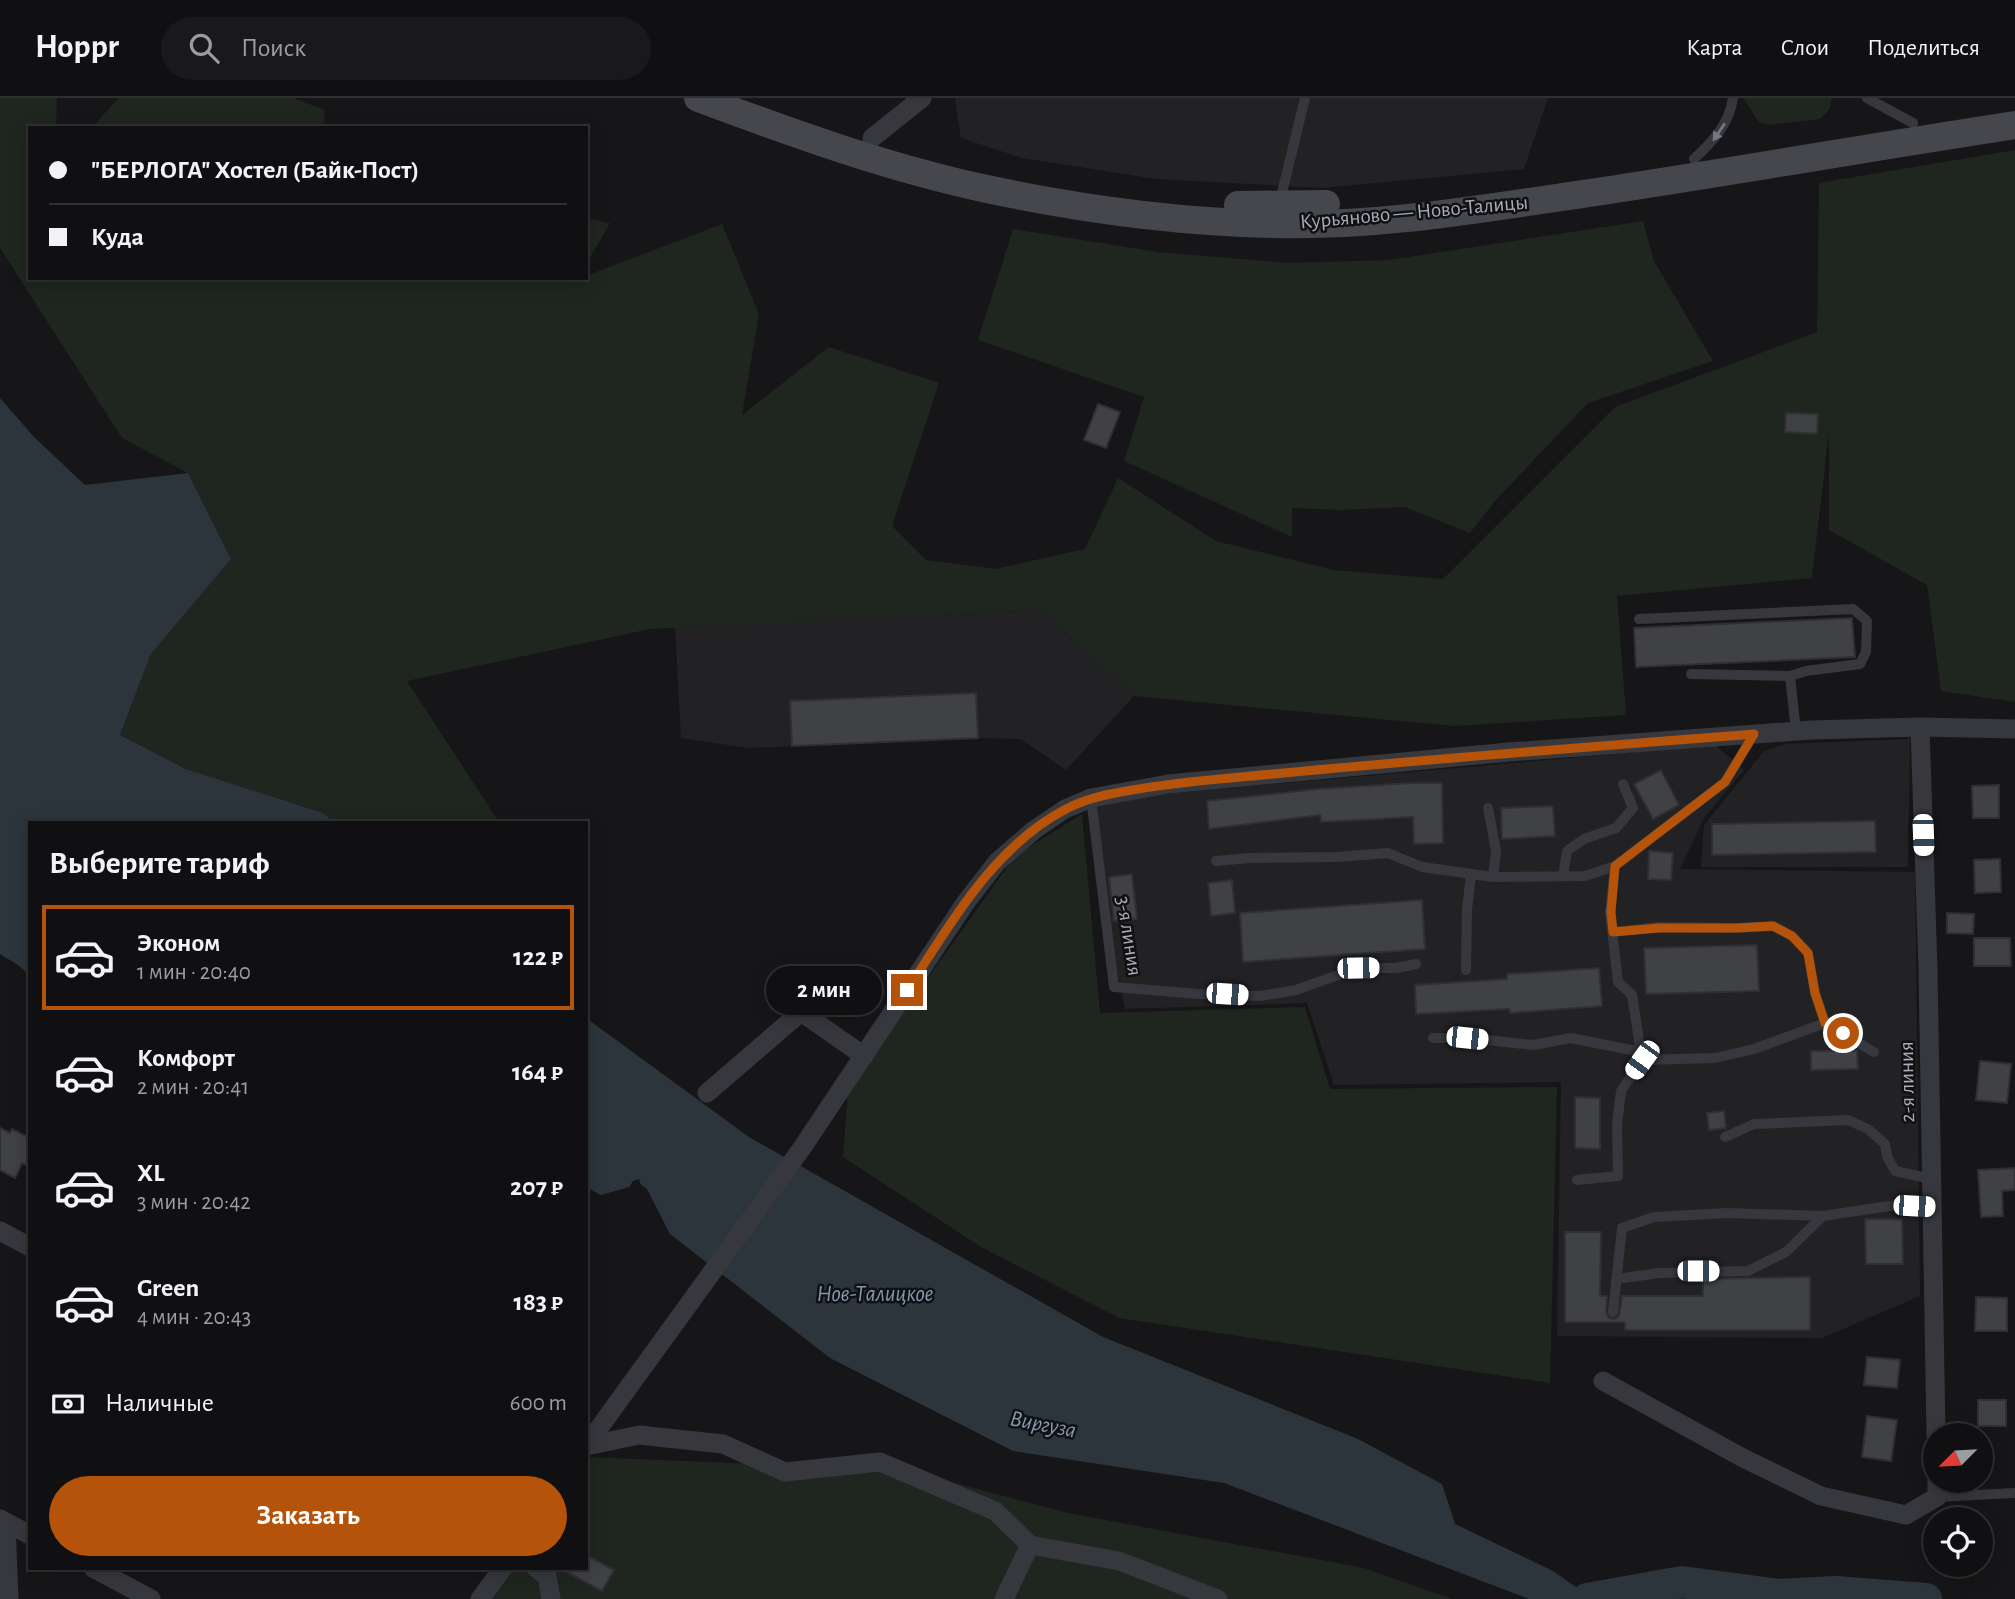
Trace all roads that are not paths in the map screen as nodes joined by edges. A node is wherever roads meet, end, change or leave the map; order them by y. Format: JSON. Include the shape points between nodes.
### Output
{"nodes":[{"id":1,"x":698,"y":98,"type":"edge"},
{"id":2,"x":752,"y":98,"type":"edge"},
{"id":3,"x":922,"y":98,"type":"edge"},
{"id":4,"x":1305,"y":98,"type":"edge"},
{"id":5,"x":1733,"y":98,"type":"edge"},
{"id":6,"x":1867,"y":98,"type":"edge"},
{"id":7,"x":2015,"y":107,"type":"edge"},
{"id":8,"x":1913,"y":123,"type":"junction"},
{"id":9,"x":2015,"y":125,"type":"edge"},
{"id":10,"x":872,"y":138,"type":"junction"},
{"id":11,"x":1694,"y":159,"type":"junction"},
{"id":12,"x":1279,"y":205,"type":"junction"},
{"id":13,"x":1639,"y":619,"type":"dead end"},
{"id":14,"x":1691,"y":674,"type":"dead end"},
{"id":15,"x":1790,"y":676,"type":"junction"},
{"id":16,"x":1920,"y":727,"type":"junction"},
{"id":17,"x":2015,"y":729,"type":"edge"},
{"id":18,"x":1796,"y":731,"type":"junction"},
{"id":19,"x":1754,"y":734,"type":"junction"},
{"id":20,"x":1623,"y":784,"type":"dead end"},
{"id":21,"x":1091,"y":798,"type":"junction"},
{"id":22,"x":1488,"y":808,"type":"dead end"},
{"id":23,"x":1216,"y":861,"type":"dead end"},
{"id":24,"x":1615,"y":866,"type":"junction"},
{"id":25,"x":1471,"y":874,"type":"junction"},
{"id":26,"x":1563,"y":876,"type":"junction"},
{"id":27,"x":1493,"y":877,"type":"junction"},
{"id":28,"x":1613,"y":932,"type":"junction"},
{"id":29,"x":1416,"y":964,"type":"dead end"},
{"id":30,"x":1466,"y":970,"type":"dead end"},
{"id":31,"x":1825,"y":1023,"type":"junction"},
{"id":32,"x":1433,"y":1038,"type":"dead end"},
{"id":33,"x":1874,"y":1052,"type":"dead end"},
{"id":34,"x":863,"y":1056,"type":"junction"},
{"id":35,"x":1642,"y":1056,"type":"junction"},
{"id":36,"x":707,"y":1093,"type":"dead end"},
{"id":37,"x":1725,"y":1136,"type":"dead end"},
{"id":38,"x":1932,"y":1179,"type":"junction"},
{"id":39,"x":1577,"y":1180,"type":"dead end"},
{"id":40,"x":1932,"y":1206,"type":"junction"},
{"id":41,"x":1823,"y":1216,"type":"junction"},
{"id":42,"x":0,"y":1231,"type":"edge"},
{"id":43,"x":28,"y":1246,"type":"edge"},
{"id":44,"x":1616,"y":1279,"type":"junction"},
{"id":45,"x":1613,"y":1312,"type":"dead end"},
{"id":46,"x":1603,"y":1381,"type":"dead end"},
{"id":47,"x":1936,"y":1423,"type":"edge"},
{"id":48,"x":588,"y":1443,"type":"edge"},
{"id":49,"x":588,"y":1446,"type":"edge"},
{"id":50,"x":1993,"y":1492,"type":"edge"},
{"id":51,"x":1932,"y":1493,"type":"edge"},
{"id":52,"x":2015,"y":1493,"type":"edge"},
{"id":53,"x":3,"y":1520,"type":"edge"},
{"id":54,"x":28,"y":1534,"type":"edge"},
{"id":55,"x":1030,"y":1545,"type":"junction"},
{"id":56,"x":97,"y":1570,"type":"edge"},
{"id":57,"x":502,"y":1570,"type":"edge"},
{"id":58,"x":539,"y":1570,"type":"edge"},
{"id":59,"x":9,"y":1599,"type":"edge"},
{"id":60,"x":151,"y":1599,"type":"edge"},
{"id":61,"x":480,"y":1599,"type":"edge"},
{"id":62,"x":551,"y":1599,"type":"edge"},
{"id":63,"x":1004,"y":1599,"type":"edge"},
{"id":64,"x":1218,"y":1599,"type":"edge"}],
"edges":[{"from":1,"to":9,"type":"main road","name":"Курьяново — Ново-Талицы","via":[[867,157],[985,188],[1084,207],[1278,225],[1461,212]]},
{"from":2,"to":10,"type":"main road","name":"Курьяново — Ново-Талицы"},
{"from":3,"to":10,"type":"street"},
{"from":4,"to":12,"type":"lane"},
{"from":5,"to":11,"type":"lane","one_way":true,"via":[[1718,135]]},
{"from":6,"to":8,"type":"lane"},
{"from":7,"to":8,"type":"main road","name":"Курьяново — Ново-Талицы"},
{"from":8,"to":11,"type":"main road","name":"Курьяново — Ново-Талицы"},
{"from":10,"to":12,"type":"main road","name":"Курьяново — Ново-Талицы","via":[[986,170],[1083,188],[1188,203]]},
{"from":11,"to":12,"type":"main road","name":"Курьяново — Ново-Талицы","via":[[1456,194],[1362,204]]},
{"from":13,"to":15,"type":"lane","via":[[1853,609],[1867,621],[1866,652],[1860,664]]},
{"from":14,"to":15,"type":"lane"},
{"from":15,"to":18,"type":"lane"},
{"from":16,"to":17,"type":"street"},
{"from":16,"to":18,"type":"street"},
{"from":16,"to":38,"type":"street","name":"2-я линия"},
{"from":18,"to":19,"type":"street"},
{"from":19,"to":21,"type":"street","via":[[1168,783]]},
{"from":19,"to":24,"type":"lane","via":[[1725,782]]},
{"from":20,"to":26,"type":"lane","via":[[1633,808],[1616,828],[1584,839],[1567,851]]},
{"from":21,"to":29,"type":"lane","name":"3-я линия","via":[[1114,988],[1260,996],[1296,990],[1358,968]]},
{"from":21,"to":34,"type":"street","via":[[1034,830],[997,862]]},
{"from":22,"to":27,"type":"lane","via":[[1496,851]]},
{"from":23,"to":25,"type":"lane","via":[[1388,853],[1422,867]]},
{"from":24,"to":26,"type":"lane","via":[[1585,876]]},
{"from":24,"to":28,"type":"lane"},
{"from":25,"to":27,"type":"lane"},
{"from":25,"to":30,"type":"lane"},
{"from":26,"to":27,"type":"lane"},
{"from":28,"to":31,"type":"lane","via":[[1773,926],[1792,936],[1808,953]]},
{"from":28,"to":35,"type":"lane","via":[[1618,982],[1632,995]]},
{"from":31,"to":33,"type":"lane"},
{"from":31,"to":35,"type":"lane","via":[[1715,1058]]},
{"from":32,"to":35,"type":"lane","via":[[1533,1045],[1571,1038]]},
{"from":34,"to":36,"type":"street","via":[[801,1012]]},
{"from":34,"to":48,"type":"street","via":[[802,1148]]},
{"from":35,"to":39,"type":"lane","via":[[1621,1091],[1618,1176]]},
{"from":37,"to":38,"type":"lane","via":[[1754,1124],[1848,1120],[1885,1144],[1895,1171]]},
{"from":38,"to":40,"type":"street","name":"2-я линия"},
{"from":40,"to":41,"type":"lane","via":[[1896,1205]]},
{"from":40,"to":47,"type":"street","name":"2-я линия"},
{"from":41,"to":44,"type":"lane","via":[[1786,1252],[1748,1271]]},
{"from":41,"to":44,"type":"lane","via":[[1727,1213],[1654,1217],[1622,1228]]},
{"from":42,"to":43,"type":"street"},
{"from":44,"to":45,"type":"lane"},
{"from":46,"to":51,"type":"street","via":[[1821,1496],[1906,1515]]},
{"from":49,"to":55,"type":"street","via":[[639,1435],[723,1444],[785,1472],[880,1462],[995,1511]]},
{"from":50,"to":52,"type":"lane"},
{"from":53,"to":54,"type":"street"},
{"from":53,"to":59,"type":"street"},
{"from":55,"to":63,"type":"street"},
{"from":55,"to":64,"type":"street","via":[[1119,1561]]},
{"from":56,"to":60,"type":"street"},
{"from":57,"to":61,"type":"street"},
{"from":58,"to":62,"type":"street","via":[[547,1576]]}]}
